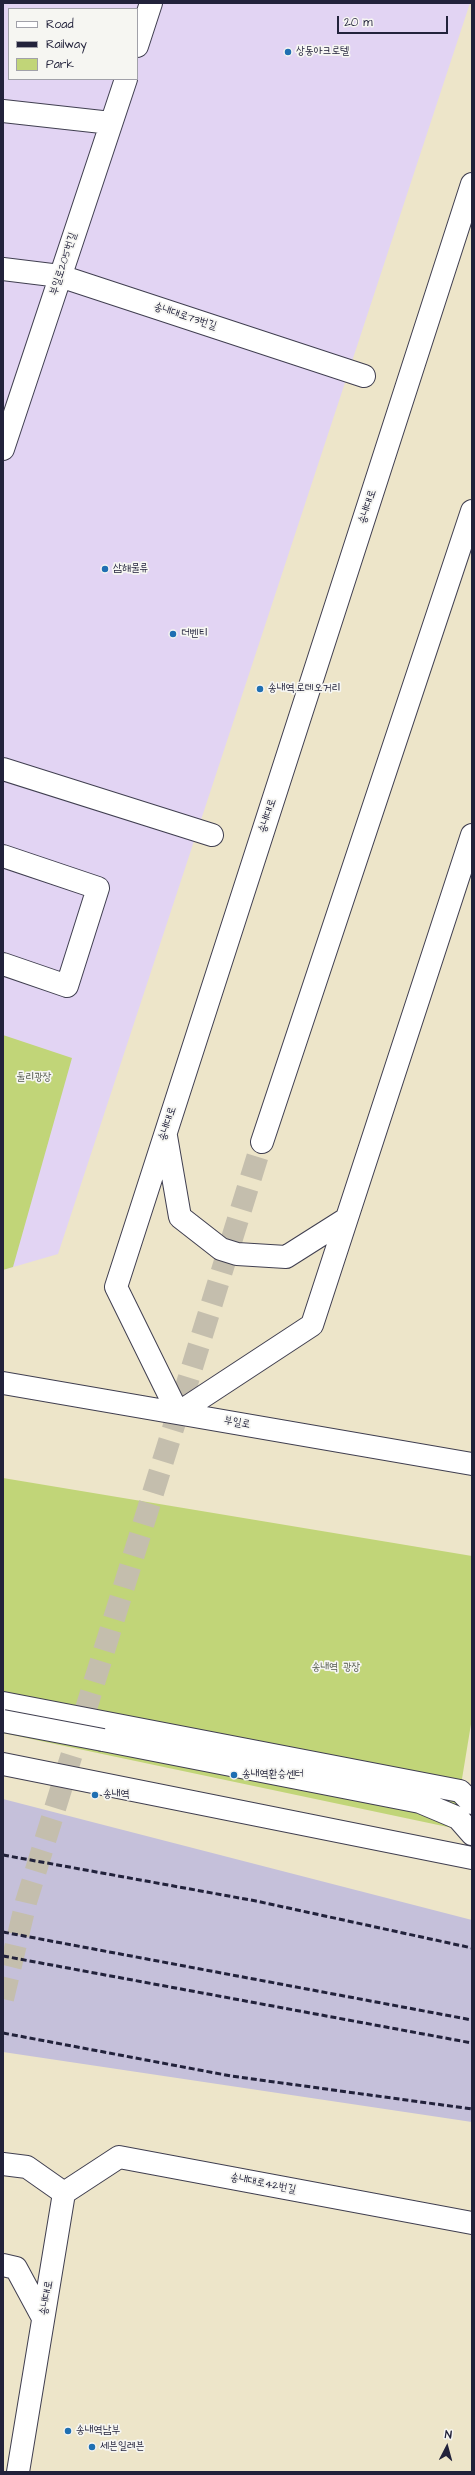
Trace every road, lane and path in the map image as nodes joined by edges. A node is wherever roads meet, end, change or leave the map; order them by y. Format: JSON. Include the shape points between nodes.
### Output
{"nodes":[{"id":1,"x":151,"y":3,"type":"edge"},
{"id":2,"x":138,"y":43,"type":"edge"},
{"id":3,"x":126,"y":80,"type":"edge"},
{"id":4,"x":3,"y":111,"type":"edge"},
{"id":5,"x":111,"y":124,"type":"junction"},
{"id":6,"x":472,"y":184,"type":"edge"},
{"id":7,"x":3,"y":269,"type":"edge"},
{"id":8,"x":60,"y":276,"type":"junction"},
{"id":9,"x":364,"y":376,"type":"dead end"},
{"id":10,"x":3,"y":449,"type":"edge"},
{"id":11,"x":472,"y":511,"type":"edge"},
{"id":12,"x":3,"y":769,"type":"edge"},
{"id":13,"x":212,"y":835,"type":"dead end"},
{"id":14,"x":472,"y":835,"type":"edge"},
{"id":15,"x":3,"y":856,"type":"edge"},
{"id":16,"x":3,"y":964,"type":"edge"},
{"id":17,"x":165,"y":1134,"type":"junction"},
{"id":18,"x":262,"y":1142,"type":"tunnel mouth"},
{"id":19,"x":346,"y":1219,"type":"junction"},
{"id":20,"x":3,"y":1383,"type":"edge"},
{"id":21,"x":178,"y":1413,"type":"junction"},
{"id":22,"x":472,"y":1464,"type":"edge"},
{"id":23,"x":3,"y":1704,"type":"edge"},
{"id":24,"x":3,"y":1721,"type":"edge"},
{"id":25,"x":3,"y":1764,"type":"edge"},
{"id":26,"x":472,"y":1803,"type":"edge"},
{"id":27,"x":472,"y":1834,"type":"edge"},
{"id":28,"x":472,"y":1858,"type":"edge"},
{"id":29,"x":3,"y":2164,"type":"edge"},
{"id":30,"x":64,"y":2193,"type":"junction"},
{"id":31,"x":472,"y":2223,"type":"edge"},
{"id":32,"x":3,"y":2266,"type":"edge"},
{"id":33,"x":43,"y":2318,"type":"junction"},
{"id":34,"x":18,"y":2472,"type":"edge"}],
"edges":[{"from":1,"to":2,"type":"street"},
{"from":3,"to":5,"type":"street","name":"부일로205번길"},
{"from":4,"to":5,"type":"street"},
{"from":5,"to":8,"type":"street","name":"부일로205번길"},
{"from":6,"to":17,"type":"street","name":"송내대로"},
{"from":7,"to":8,"type":"street","name":"송내대로73번길"},
{"from":8,"to":9,"type":"street","name":"송내대로73번길"},
{"from":8,"to":10,"type":"street","name":"부일로205번길"},
{"from":11,"to":18,"type":"street"},
{"from":12,"to":13,"type":"street"},
{"from":14,"to":19,"type":"street"},
{"from":15,"to":16,"type":"street","via":[[98,888],[67,986]]},
{"from":17,"to":19,"type":"street","via":[[180,1217],[221,1249],[237,1254],[286,1257]]},
{"from":17,"to":21,"type":"street","name":"송내대로","via":[[116,1287]]},
{"from":19,"to":21,"type":"street","via":[[312,1325]]},
{"from":20,"to":21,"type":"street","name":"부일로"},
{"from":21,"to":22,"type":"street","name":"부일로"},
{"from":23,"to":26,"type":"street","via":[[460,1791]]},
{"from":24,"to":27,"type":"street","bridge":true,"via":[[420,1802],[458,1818]]},
{"from":25,"to":28,"type":"street"},
{"from":29,"to":30,"type":"street","via":[[27,2167]]},
{"from":30,"to":31,"type":"street","name":"송내대로42번길","via":[[119,2157]]},
{"from":30,"to":33,"type":"street","name":"송내대로"},
{"from":32,"to":33,"type":"street","via":[[16,2268]]},
{"from":33,"to":34,"type":"street","name":"송내대로"}]}
